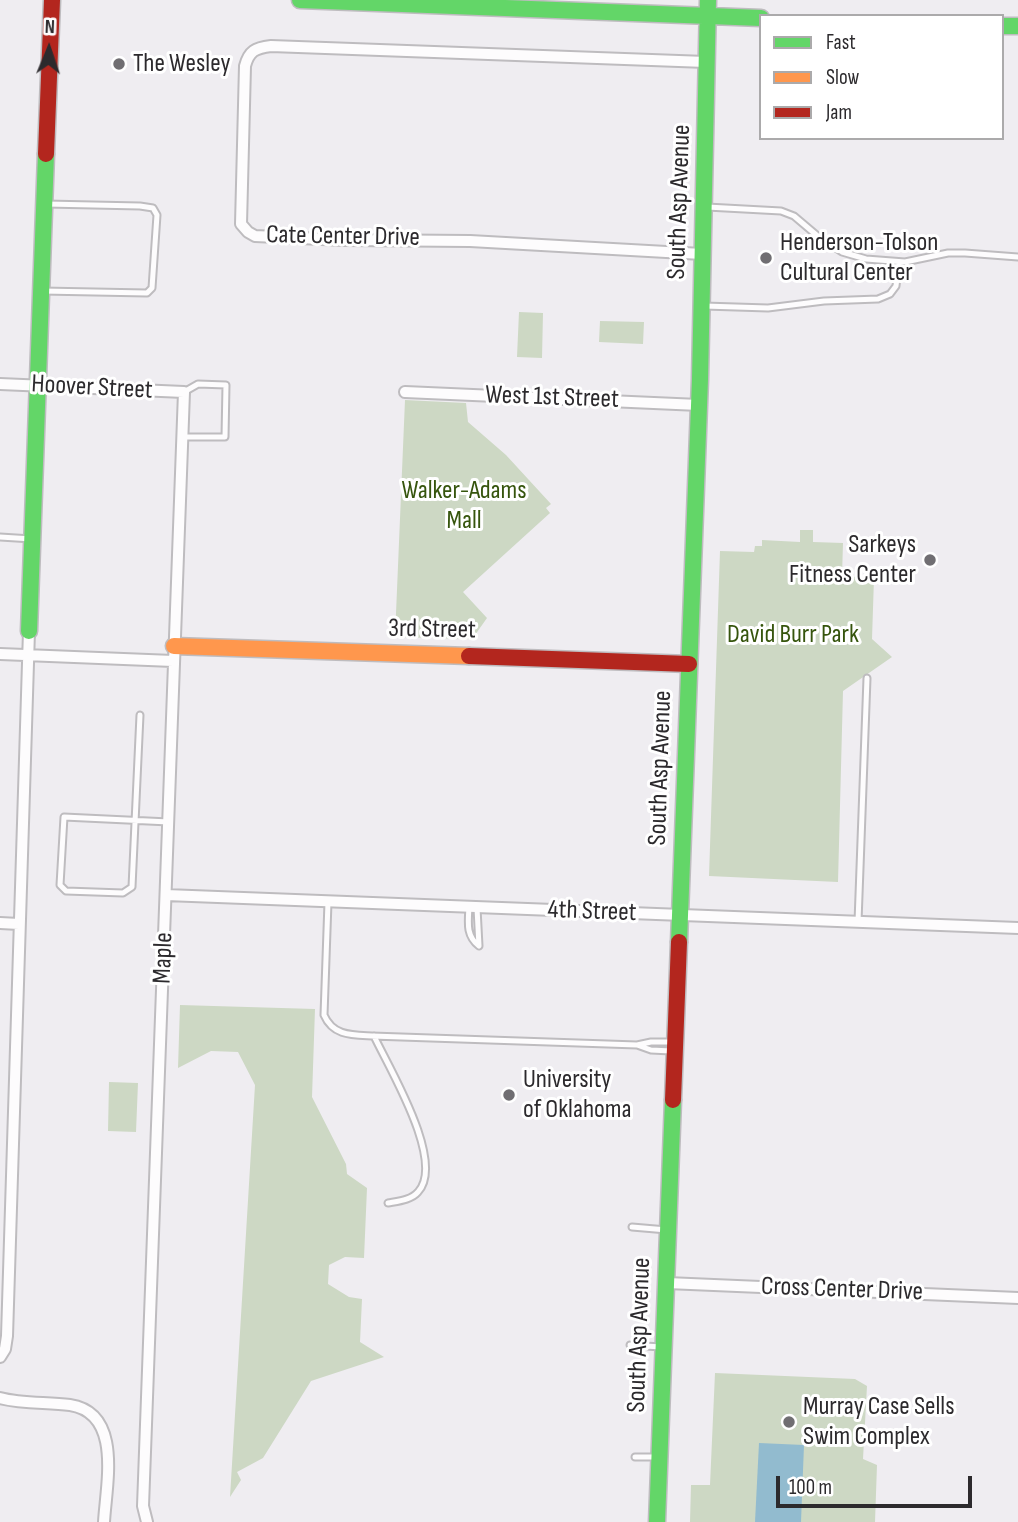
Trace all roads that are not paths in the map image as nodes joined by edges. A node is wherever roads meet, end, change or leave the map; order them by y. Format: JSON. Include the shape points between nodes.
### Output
{"nodes":[{"id":1,"x":52,"y":0,"type":"edge"},
{"id":2,"x":300,"y":0,"type":"edge"},
{"id":3,"x":708,"y":8,"type":"edge"},
{"id":4,"x":759,"y":18,"type":"edge"},
{"id":5,"x":706,"y":62,"type":"junction"},
{"id":6,"x":45,"y":204,"type":"junction"},
{"id":7,"x":704,"y":207,"type":"junction"},
{"id":8,"x":702,"y":254,"type":"junction"},
{"id":9,"x":1018,"y":257,"type":"edge"},
{"id":10,"x":899,"y":262,"type":"junction"},
{"id":11,"x":42,"y":291,"type":"junction"},
{"id":12,"x":701,"y":306,"type":"junction"},
{"id":13,"x":0,"y":384,"type":"edge"},
{"id":14,"x":39,"y":385,"type":"junction"},
{"id":15,"x":184,"y":392,"type":"junction"},
{"id":16,"x":405,"y":392,"type":"dead end"},
{"id":17,"x":699,"y":405,"type":"junction"},
{"id":18,"x":182,"y":436,"type":"junction"},
{"id":19,"x":0,"y":537,"type":"edge"},
{"id":20,"x":32,"y":539,"type":"junction"},
{"id":21,"x":29,"y":631,"type":"joint"},
{"id":22,"x":174,"y":653,"type":"junction"},
{"id":23,"x":0,"y":654,"type":"edge"},
{"id":24,"x":29,"y":655,"type":"junction"},
{"id":25,"x":689,"y":664,"type":"junction"},
{"id":26,"x":867,"y":678,"type":"dead end"},
{"id":27,"x":140,"y":715,"type":"dead end"},
{"id":28,"x":135,"y":821,"type":"junction"},
{"id":29,"x":169,"y":822,"type":"junction"},
{"id":30,"x":166,"y":895,"type":"junction"},
{"id":31,"x":328,"y":902,"type":"junction"},
{"id":32,"x":473,"y":908,"type":"junction"},
{"id":33,"x":681,"y":915,"type":"junction"},
{"id":34,"x":858,"y":922,"type":"junction"},
{"id":35,"x":0,"y":923,"type":"edge"},
{"id":36,"x":19,"y":924,"type":"junction"},
{"id":37,"x":1018,"y":928,"type":"edge"},
{"id":38,"x":374,"y":1036,"type":"junction"},
{"id":39,"x":676,"y":1047,"type":"junction"},
{"id":40,"x":388,"y":1203,"type":"dead end"},
{"id":41,"x":632,"y":1227,"type":"dead end"},
{"id":42,"x":668,"y":1230,"type":"junction"},
{"id":43,"x":667,"y":1283,"type":"junction"},
{"id":44,"x":1018,"y":1298,"type":"edge"},
{"id":45,"x":630,"y":1345,"type":"dead end"},
{"id":46,"x":664,"y":1347,"type":"junction"},
{"id":47,"x":0,"y":1357,"type":"edge"},
{"id":48,"x":0,"y":1398,"type":"edge"},
{"id":49,"x":635,"y":1457,"type":"dead end"},
{"id":50,"x":659,"y":1457,"type":"junction"},
{"id":51,"x":104,"y":1522,"type":"edge"},
{"id":52,"x":148,"y":1522,"type":"edge"},
{"id":53,"x":657,"y":1522,"type":"edge"}],
"edges":[{"from":1,"to":6,"type":"street"},
{"from":2,"to":3,"type":"street"},
{"from":3,"to":4,"type":"street"},
{"from":3,"to":5,"type":"street","name":"South Asp Avenue"},
{"from":5,"to":7,"type":"street","name":"South Asp Avenue"},
{"from":5,"to":8,"type":"street","name":"Cate Center Drive","via":[[257,48],[245,66],[242,145],[241,224],[255,236],[459,240]]},
{"from":6,"to":11,"type":"street"},
{"from":6,"to":11,"type":"lane","via":[[139,206],[153,208],[157,215],[152,288],[146,293]]},
{"from":7,"to":8,"type":"street","name":"South Asp Avenue"},
{"from":7,"to":10,"type":"lane","via":[[781,211],[842,252]]},
{"from":8,"to":12,"type":"street","name":"South Asp Avenue"},
{"from":9,"to":10,"type":"lane","via":[[948,253]]},
{"from":10,"to":12,"type":"lane","via":[[896,286],[878,299],[768,308]]},
{"from":11,"to":14,"type":"street"},
{"from":12,"to":17,"type":"street","name":"South Asp Avenue"},
{"from":13,"to":14,"type":"street","name":"Hoover Street"},
{"from":14,"to":15,"type":"street","name":"Hoover Street"},
{"from":14,"to":20,"type":"street"},
{"from":15,"to":18,"type":"street","name":"Maple"},
{"from":15,"to":18,"type":"lane","via":[[198,384],[226,384],[225,437]]},
{"from":16,"to":17,"type":"street","name":"West 1st Street"},
{"from":17,"to":25,"type":"street","name":"South Asp Avenue"},
{"from":18,"to":22,"type":"street","name":"Maple"},
{"from":19,"to":20,"type":"lane"},
{"from":20,"to":21,"type":"street"},
{"from":21,"to":24,"type":"street"},
{"from":22,"to":24,"type":"street"},
{"from":22,"to":25,"type":"street","name":"3rd Street"},
{"from":22,"to":29,"type":"street","name":"Maple"},
{"from":23,"to":24,"type":"street"},
{"from":24,"to":36,"type":"street"},
{"from":25,"to":33,"type":"street","name":"South Asp Avenue"},
{"from":26,"to":34,"type":"lane"},
{"from":27,"to":28,"type":"lane"},
{"from":28,"to":28,"type":"lane","via":[[64,817],[60,884],[66,891],[123,893],[132,887]]},
{"from":28,"to":29,"type":"lane"},
{"from":29,"to":30,"type":"street","name":"Maple"},
{"from":30,"to":31,"type":"street","name":"4th Street"},
{"from":30,"to":52,"type":"street","name":"Maple","via":[[143,1506]]},
{"from":31,"to":32,"type":"street","name":"4th Street"},
{"from":31,"to":38,"type":"lane","via":[[324,1015],[336,1031]]},
{"from":32,"to":32,"type":"lane","via":[[468,930],[479,946]]},
{"from":32,"to":33,"type":"street","name":"4th Street"},
{"from":33,"to":34,"type":"street","name":"4th Street"},
{"from":33,"to":39,"type":"street","name":"South Asp Avenue"},
{"from":34,"to":37,"type":"street","name":"4th Street"},
{"from":35,"to":36,"type":"street"},
{"from":36,"to":47,"type":"street","via":[[7,1336]]},
{"from":38,"to":39,"type":"lane","via":[[651,1042]]},
{"from":38,"to":40,"type":"lane","via":[[424,1144],[424,1184],[414,1196]]},
{"from":39,"to":42,"type":"street","name":"South Asp Avenue"},
{"from":41,"to":42,"type":"lane"},
{"from":42,"to":43,"type":"street","name":"South Asp Avenue"},
{"from":43,"to":44,"type":"street","name":"Cross Center Drive"},
{"from":43,"to":46,"type":"street","name":"South Asp Avenue"},
{"from":45,"to":46,"type":"lane"},
{"from":46,"to":50,"type":"street","name":"South Asp Avenue"},
{"from":48,"to":51,"type":"street","via":[[74,1406],[99,1423],[106,1433],[108,1452]]},
{"from":49,"to":50,"type":"lane"},
{"from":50,"to":53,"type":"street","name":"South Asp Avenue"}]}
